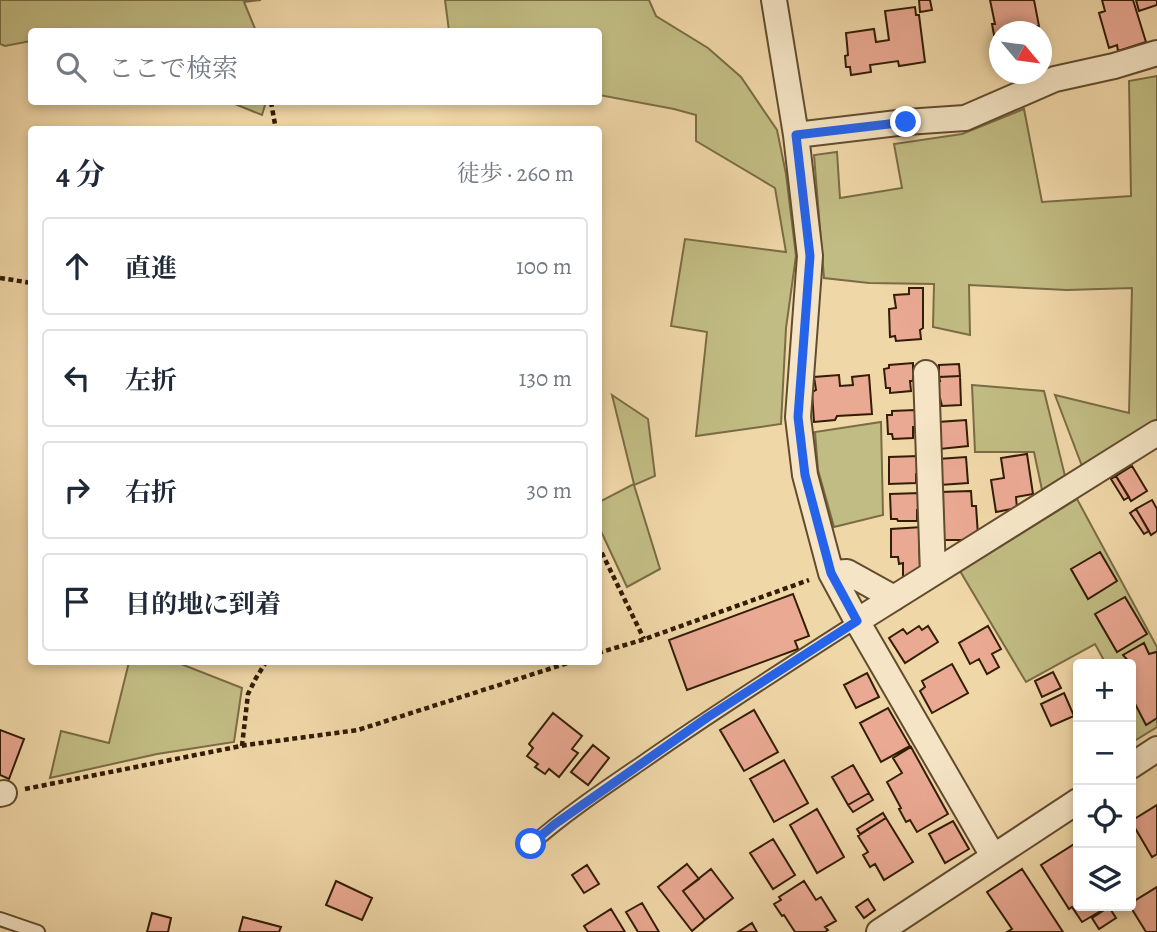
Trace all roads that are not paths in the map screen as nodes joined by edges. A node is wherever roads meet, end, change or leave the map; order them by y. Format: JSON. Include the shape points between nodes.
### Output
{"nodes":[{"id":1,"x":774,"y":0,"type":"edge"},
{"id":2,"x":1157,"y":53,"type":"edge"},
{"id":3,"x":796,"y":135,"type":"junction"},
{"id":4,"x":926,"y":373,"type":"dead end"},
{"id":5,"x":1157,"y":433,"type":"edge"},
{"id":6,"x":831,"y":573,"type":"junction"},
{"id":7,"x":933,"y":573,"type":"junction"},
{"id":8,"x":894,"y":598,"type":"junction"},
{"id":9,"x":857,"y":621,"type":"junction"},
{"id":10,"x":1157,"y":749,"type":"edge"},
{"id":11,"x":1136,"y":763,"type":"edge"},
{"id":12,"x":1073,"y":804,"type":"edge"},
{"id":13,"x":531,"y":844,"type":"dead end"},
{"id":14,"x":993,"y":856,"type":"junction"},
{"id":15,"x":0,"y":919,"type":"edge"},
{"id":16,"x":38,"y":932,"type":"edge"},
{"id":17,"x":879,"y":932,"type":"edge"}],
"edges":[{"from":1,"to":3,"type":"street"},
{"from":2,"to":3,"type":"street","via":[[1055,79],[965,118]]},
{"from":3,"to":6,"type":"street","via":[[810,256],[798,417],[805,475]]},
{"from":4,"to":7,"type":"street"},
{"from":5,"to":7,"type":"street"},
{"from":6,"to":8,"type":"street","via":[[847,572]]},
{"from":6,"to":9,"type":"street"},
{"from":7,"to":8,"type":"street"},
{"from":8,"to":9,"type":"street"},
{"from":9,"to":13,"type":"lane","via":[[708,717]]},
{"from":9,"to":14,"type":"street"},
{"from":10,"to":11,"type":"street"},
{"from":12,"to":14,"type":"street"},
{"from":14,"to":17,"type":"street"},
{"from":15,"to":16,"type":"lane"}]}
